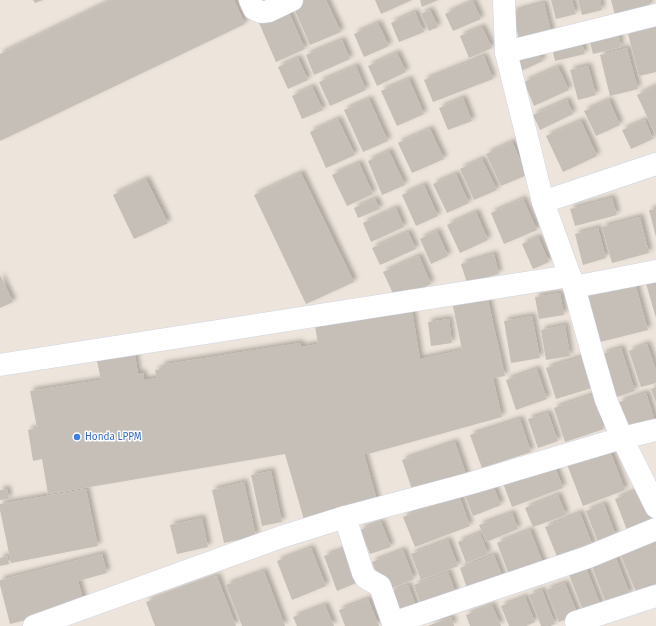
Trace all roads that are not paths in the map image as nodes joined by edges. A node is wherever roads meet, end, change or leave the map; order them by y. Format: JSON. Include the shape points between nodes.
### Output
{"nodes":[{"id":1,"x":250,"y":0,"type":"edge"},
{"id":2,"x":292,"y":0,"type":"edge"},
{"id":3,"x":504,"y":0,"type":"edge"},
{"id":4,"x":656,"y":15,"type":"edge"},
{"id":5,"x":506,"y":52,"type":"junction"},
{"id":6,"x":656,"y":164,"type":"edge"},
{"id":7,"x":543,"y":202,"type":"junction"},
{"id":8,"x":656,"y":271,"type":"edge"},
{"id":9,"x":572,"y":281,"type":"junction"},
{"id":10,"x":0,"y":365,"type":"edge"},
{"id":11,"x":656,"y":430,"type":"edge"},
{"id":12,"x":622,"y":438,"type":"junction"},
{"id":13,"x":656,"y":507,"type":"edge"},
{"id":14,"x":345,"y":517,"type":"junction"},
{"id":15,"x":656,"y":529,"type":"edge"},
{"id":16,"x":656,"y":596,"type":"edge"},
{"id":17,"x":576,"y":622,"type":"dead end"},
{"id":18,"x":393,"y":625,"type":"edge"},
{"id":19,"x":34,"y":626,"type":"edge"}],
"edges":[{"from":1,"to":2,"type":"street","via":[[254,9],[261,12]]},
{"from":3,"to":5,"type":"street"},
{"from":4,"to":5,"type":"street"},
{"from":5,"to":7,"type":"street"},
{"from":6,"to":7,"type":"street"},
{"from":7,"to":9,"type":"street"},
{"from":8,"to":9,"type":"street"},
{"from":9,"to":10,"type":"street"},
{"from":9,"to":12,"type":"street","via":[[606,400]]},
{"from":11,"to":12,"type":"street"},
{"from":12,"to":13,"type":"street"},
{"from":12,"to":14,"type":"street"},
{"from":14,"to":18,"type":"street","via":[[363,573],[366,578],[380,586]]},
{"from":14,"to":19,"type":"street","via":[[282,536]]},
{"from":15,"to":18,"type":"street","via":[[588,557]]},
{"from":16,"to":17,"type":"street"}]}
